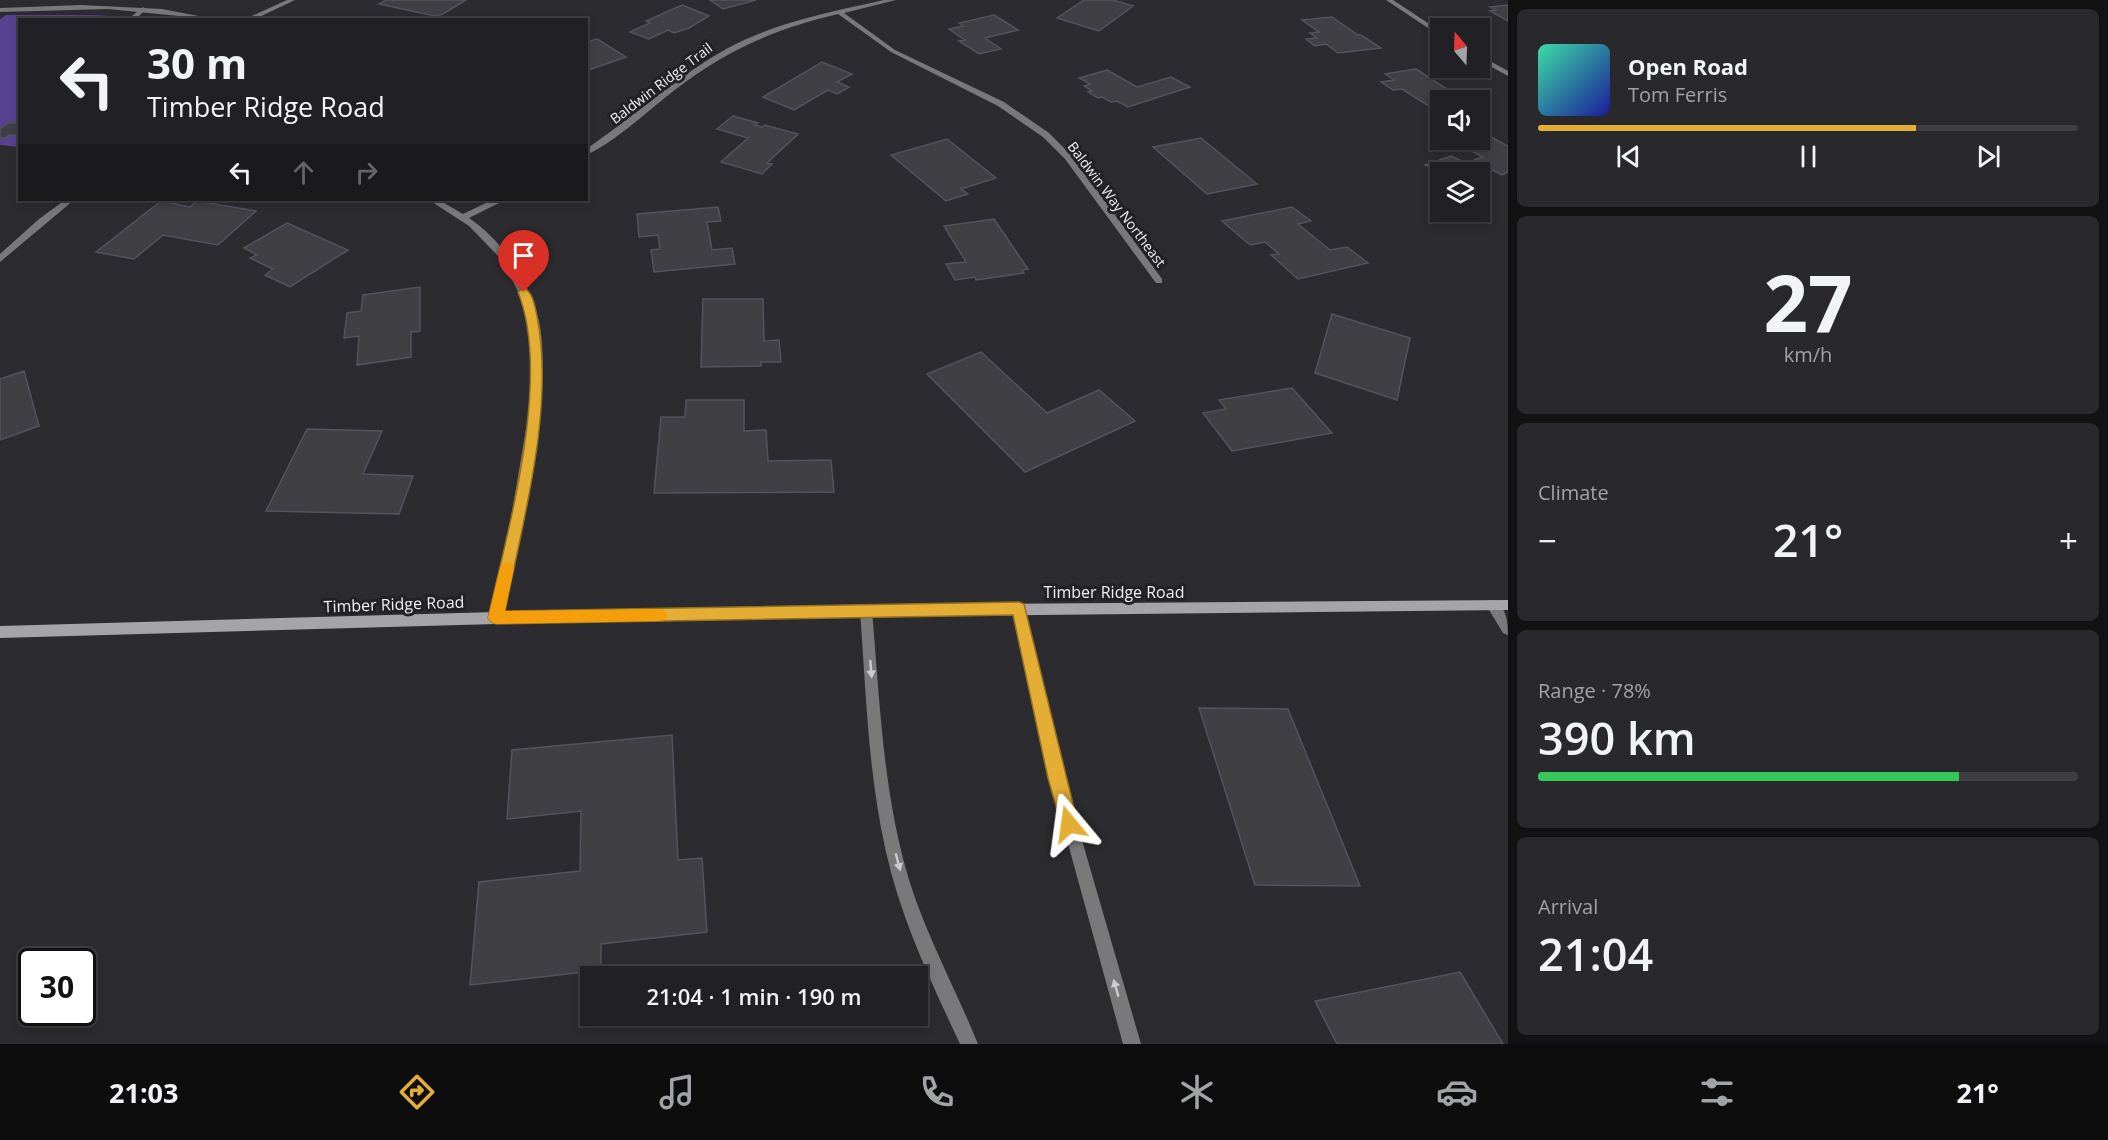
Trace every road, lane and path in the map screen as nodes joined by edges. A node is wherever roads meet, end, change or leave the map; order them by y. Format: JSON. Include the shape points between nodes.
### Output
{"nodes":[{"id":1,"x":292,"y":0,"type":"edge"},
{"id":2,"x":893,"y":0,"type":"edge"},
{"id":3,"x":1389,"y":0,"type":"edge"},
{"id":4,"x":143,"y":9,"type":"junction"},
{"id":5,"x":0,"y":10,"type":"edge"},
{"id":6,"x":839,"y":12,"type":"junction"},
{"id":7,"x":132,"y":18,"type":"edge"},
{"id":8,"x":208,"y":18,"type":"edge"},
{"id":9,"x":251,"y":18,"type":"edge"},
{"id":10,"x":1430,"y":27,"type":"edge"},
{"id":11,"x":1490,"y":63,"type":"edge"},
{"id":12,"x":1508,"y":74,"type":"edge"},
{"id":13,"x":588,"y":152,"type":"edge"},
{"id":14,"x":69,"y":201,"type":"edge"},
{"id":15,"x":435,"y":201,"type":"edge"},
{"id":16,"x":496,"y":201,"type":"edge"},
{"id":17,"x":463,"y":217,"type":"junction"},
{"id":18,"x":0,"y":259,"type":"edge"},
{"id":19,"x":1159,"y":281,"type":"dead end"},
{"id":20,"x":1492,"y":605,"type":"junction"},
{"id":21,"x":1508,"y":605,"type":"edge"},
{"id":22,"x":1019,"y":609,"type":"junction"},
{"id":23,"x":866,"y":611,"type":"junction"},
{"id":24,"x":496,"y":618,"type":"junction"},
{"id":25,"x":1508,"y":628,"type":"edge"},
{"id":26,"x":0,"y":632,"type":"edge"},
{"id":27,"x":969,"y":1044,"type":"edge"},
{"id":28,"x":1132,"y":1044,"type":"edge"}],
"edges":[{"from":1,"to":9,"type":"street"},
{"from":2,"to":6,"type":"street","name":"Baldwin Ridge Trail"},
{"from":3,"to":10,"type":"street"},
{"from":4,"to":5,"type":"street"},
{"from":4,"to":7,"type":"street"},
{"from":4,"to":8,"type":"street"},
{"from":6,"to":13,"type":"street","name":"Baldwin Ridge Trail","via":[[776,30],[713,59]]},
{"from":6,"to":19,"type":"street","name":"Baldwin Way Northeast","via":[[893,51],[1001,104],[1046,135],[1068,157]]},
{"from":11,"to":12,"type":"street"},
{"from":14,"to":18,"type":"street"},
{"from":15,"to":17,"type":"street"},
{"from":16,"to":17,"type":"street"},
{"from":17,"to":24,"type":"street","via":[[492,243],[518,276],[530,307],[537,345],[528,466]]},
{"from":20,"to":21,"type":"street","name":"Timber Ridge Road"},
{"from":20,"to":22,"type":"street","name":"Timber Ridge Road"},
{"from":20,"to":25,"type":"street"},
{"from":22,"to":23,"type":"street","name":"Timber Ridge Road"},
{"from":28,"to":22,"type":"street","one_way":true,"via":[[1057,778]]},
{"from":23,"to":24,"type":"street","name":"Timber Ridge Road"},
{"from":23,"to":27,"type":"street","one_way":true,"via":[[888,826],[920,933]]},
{"from":24,"to":26,"type":"street","name":"Timber Ridge Road"}]}
